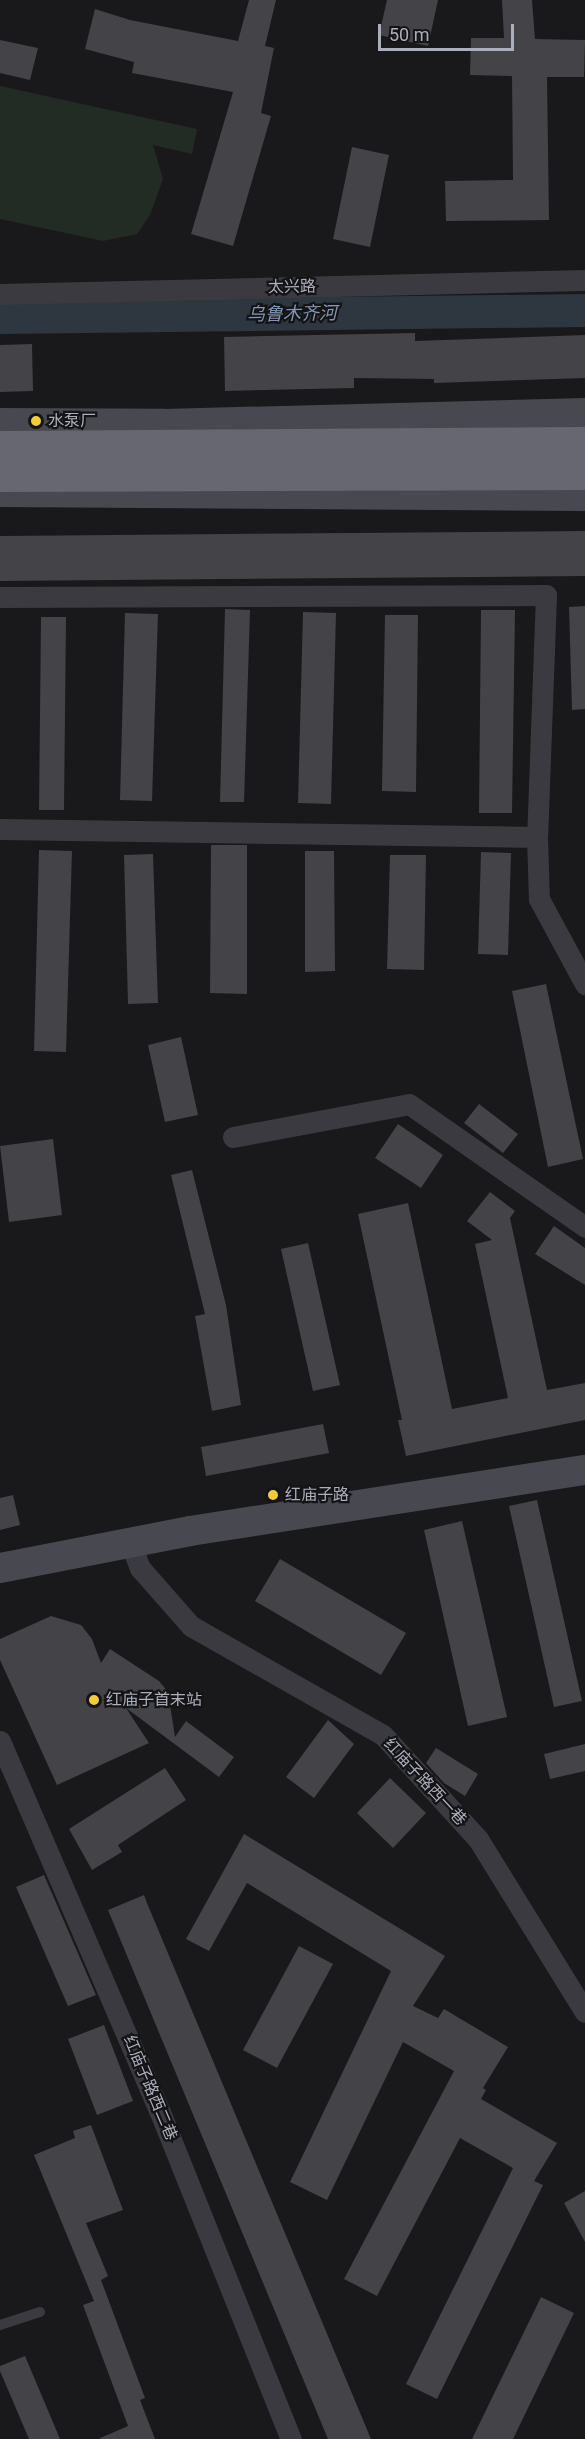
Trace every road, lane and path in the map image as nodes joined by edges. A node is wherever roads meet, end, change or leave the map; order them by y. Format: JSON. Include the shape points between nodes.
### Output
{"nodes":[{"id":1,"x":585,"y":280,"type":"edge"},
{"id":2,"x":0,"y":294,"type":"edge"},
{"id":3,"x":585,"y":413,"type":"edge"},
{"id":4,"x":0,"y":423,"type":"edge"},
{"id":5,"x":585,"y":443,"type":"edge"},
{"id":6,"x":0,"y":447,"type":"edge"},
{"id":7,"x":585,"y":473,"type":"edge"},
{"id":8,"x":0,"y":475,"type":"edge"},
{"id":9,"x":0,"y":492,"type":"edge"},
{"id":10,"x":585,"y":496,"type":"edge"},
{"id":11,"x":0,"y":597,"type":"edge"},
{"id":12,"x":0,"y":829,"type":"edge"},
{"id":13,"x":537,"y":837,"type":"junction"},
{"id":14,"x":585,"y":984,"type":"edge"},
{"id":15,"x":233,"y":1137,"type":"dead end"},
{"id":16,"x":585,"y":1227,"type":"edge"},
{"id":17,"x":585,"y":1470,"type":"edge"},
{"id":18,"x":130,"y":1541,"type":"junction"},
{"id":19,"x":0,"y":1568,"type":"edge"},
{"id":20,"x":0,"y":1741,"type":"edge"},
{"id":21,"x":585,"y":2012,"type":"edge"},
{"id":22,"x":40,"y":2312,"type":"dead end"},
{"id":23,"x":0,"y":2325,"type":"edge"},
{"id":24,"x":291,"y":2439,"type":"edge"}],
"edges":[{"from":1,"to":2,"type":"street","name":"太兴路"},
{"from":3,"to":4,"type":"main road","via":[[164,424]]},
{"from":5,"to":6,"type":"highway"},
{"from":7,"to":8,"type":"highway"},
{"from":9,"to":10,"type":"main road"},
{"from":11,"to":13,"type":"street","via":[[546,595]]},
{"from":12,"to":13,"type":"street"},
{"from":13,"to":14,"type":"street","via":[[539,899]]},
{"from":15,"to":16,"type":"street","via":[[409,1104]]},
{"from":17,"to":18,"type":"main road"},
{"from":18,"to":19,"type":"main road"},
{"from":18,"to":21,"type":"street","name":"红庙子路西一巷","via":[[140,1568],[191,1626],[383,1735],[478,1839]]},
{"from":20,"to":24,"type":"street","name":"红庙子路西二巷","via":[[160,2112]]},
{"from":22,"to":23,"type":"lane"}]}
